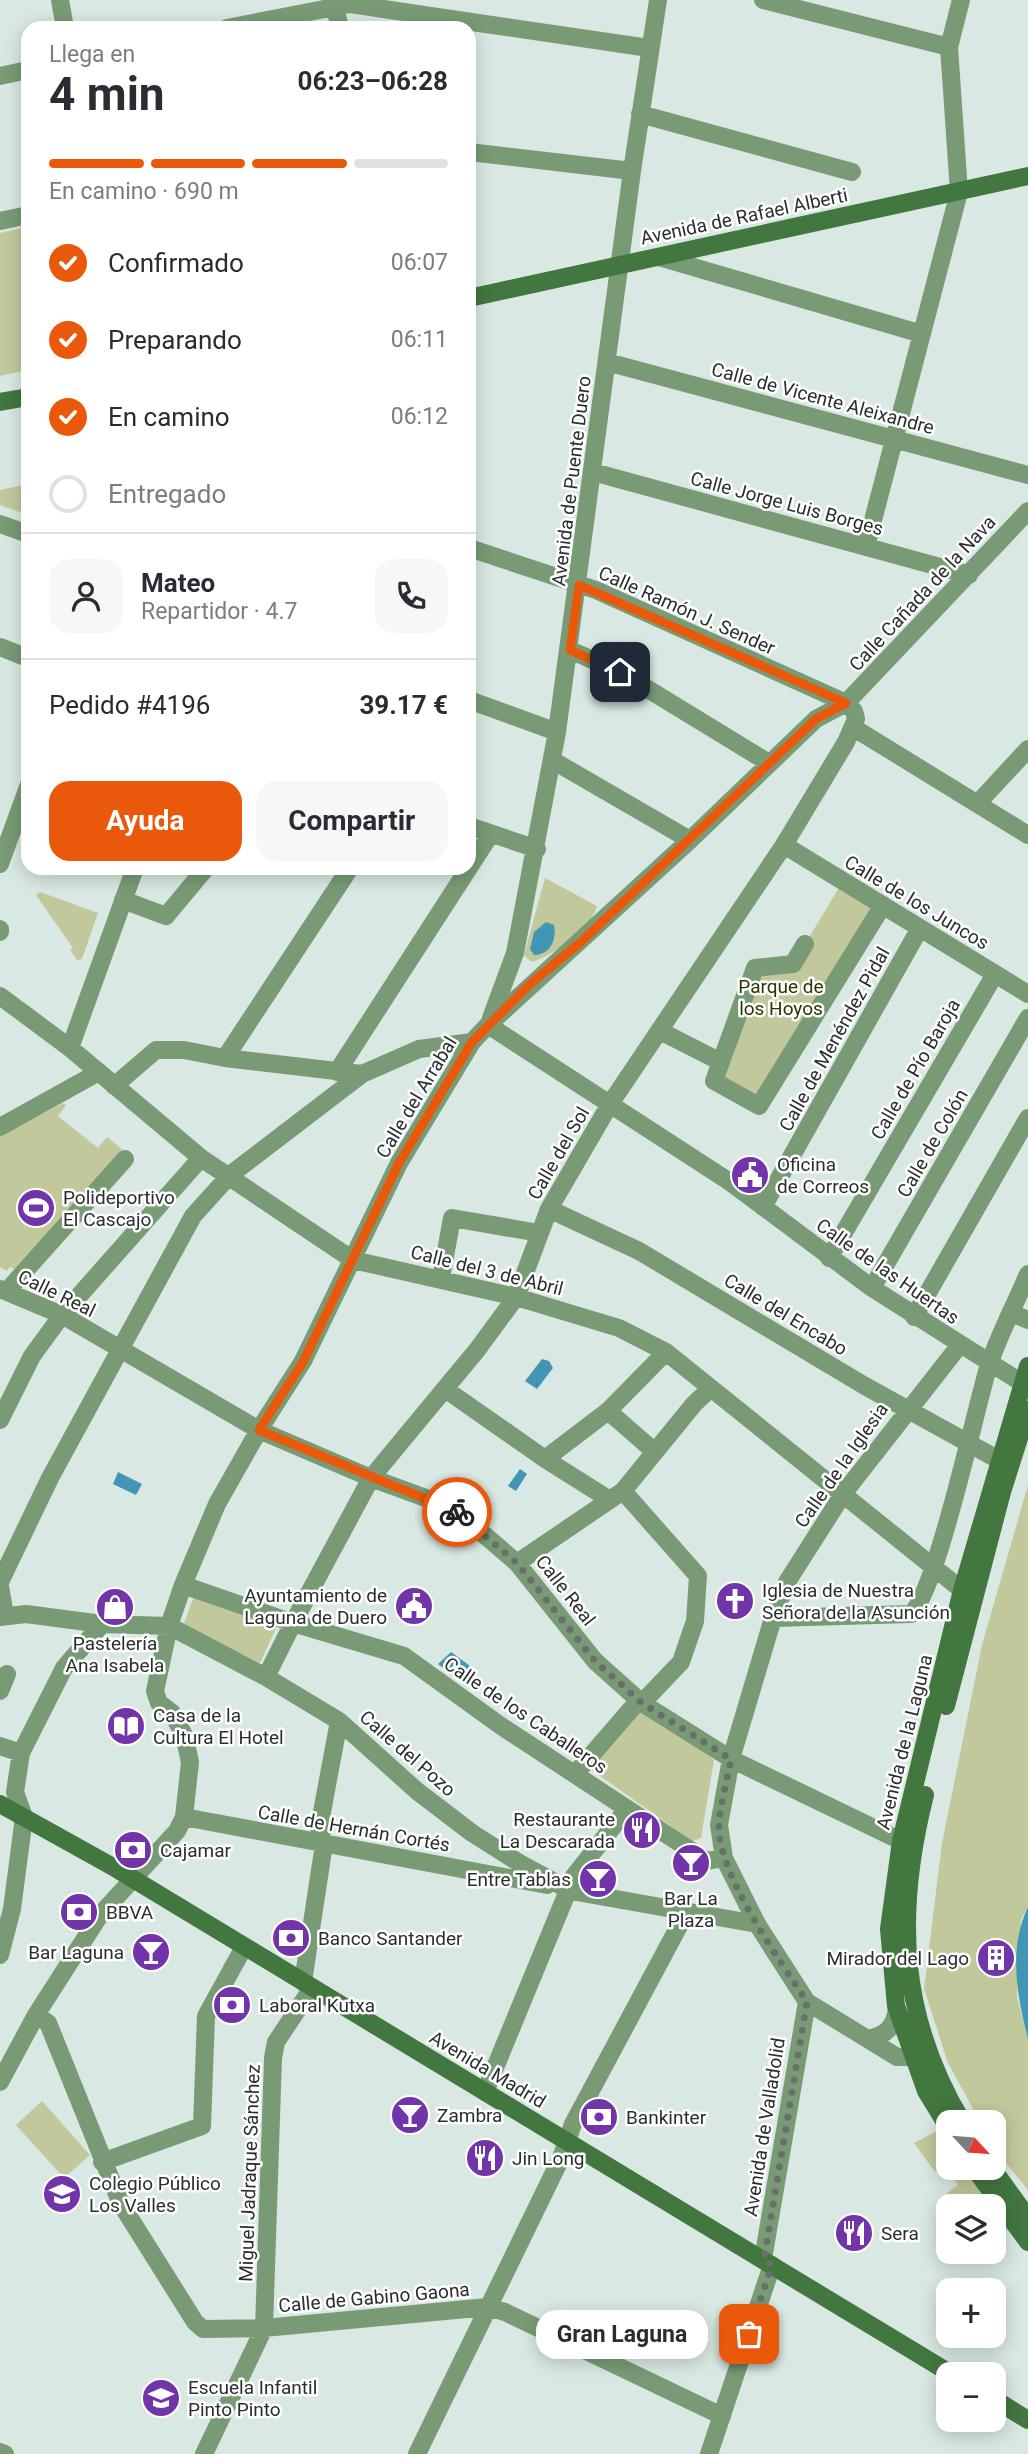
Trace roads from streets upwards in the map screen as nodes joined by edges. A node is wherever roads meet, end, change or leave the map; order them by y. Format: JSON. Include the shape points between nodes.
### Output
{"nodes":[{"id":1,"x":60,"y":0,"type":"edge"},
{"id":2,"x":658,"y":0,"type":"edge"},
{"id":3,"x":763,"y":0,"type":"edge"},
{"id":4,"x":961,"y":0,"type":"edge"},
{"id":5,"x":333,"y":3,"type":"edge"},
{"id":6,"x":64,"y":21,"type":"edge"},
{"id":7,"x":257,"y":21,"type":"edge"},
{"id":8,"x":338,"y":21,"type":"edge"},
{"id":9,"x":466,"y":21,"type":"edge"},
{"id":10,"x":476,"y":23,"type":"edge"},
{"id":11,"x":949,"y":47,"type":"junction"},
{"id":12,"x":649,"y":48,"type":"junction"},
{"id":13,"x":21,"y":72,"type":"edge"},
{"id":14,"x":0,"y":76,"type":"edge"},
{"id":15,"x":640,"y":114,"type":"junction"},
{"id":16,"x":476,"y":153,"type":"edge"},
{"id":17,"x":632,"y":171,"type":"junction"},
{"id":18,"x":852,"y":172,"type":"dead end"},
{"id":19,"x":1028,"y":176,"type":"edge"},
{"id":20,"x":959,"y":192,"type":"junction"},
{"id":21,"x":21,"y":216,"type":"edge"},
{"id":22,"x":0,"y":221,"type":"edge"},
{"id":23,"x":659,"y":257,"type":"junction"},
{"id":24,"x":621,"y":263,"type":"junction"},
{"id":25,"x":476,"y":296,"type":"edge"},
{"id":26,"x":922,"y":334,"type":"junction"},
{"id":27,"x":607,"y":362,"type":"junction"},
{"id":28,"x":21,"y":398,"type":"edge"},
{"id":29,"x":0,"y":402,"type":"edge"},
{"id":30,"x":894,"y":439,"type":"junction"},
{"id":31,"x":593,"y":472,"type":"junction"},
{"id":32,"x":1028,"y":475,"type":"edge"},
{"id":33,"x":1028,"y":512,"type":"edge"},
{"id":34,"x":0,"y":524,"type":"edge"},
{"id":35,"x":21,"y":532,"type":"edge"},
{"id":36,"x":866,"y":547,"type":"junction"},
{"id":37,"x":476,"y":550,"type":"edge"},
{"id":38,"x":969,"y":575,"type":"junction"},
{"id":39,"x":579,"y":585,"type":"junction"},
{"id":40,"x":0,"y":647,"type":"edge"},
{"id":41,"x":570,"y":650,"type":"junction"},
{"id":42,"x":21,"y":655,"type":"edge"},
{"id":43,"x":476,"y":703,"type":"edge"},
{"id":44,"x":846,"y":703,"type":"junction"},
{"id":45,"x":853,"y":728,"type":"junction"},
{"id":46,"x":557,"y":732,"type":"junction"},
{"id":47,"x":1028,"y":749,"type":"edge"},
{"id":48,"x":552,"y":760,"type":"junction"},
{"id":49,"x":769,"y":762,"type":"junction"},
{"id":50,"x":977,"y":804,"type":"junction"},
{"id":51,"x":21,"y":806,"type":"edge"},
{"id":52,"x":476,"y":829,"type":"edge"},
{"id":53,"x":490,"y":835,"type":"junction"},
{"id":54,"x":1028,"y":835,"type":"edge"},
{"id":55,"x":690,"y":839,"type":"junction"},
{"id":56,"x":784,"y":845,"type":"junction"},
{"id":57,"x":537,"y":849,"type":"junction"},
{"id":58,"x":476,"y":857,"type":"edge"},
{"id":59,"x":0,"y":864,"type":"edge"},
{"id":60,"x":132,"y":875,"type":"edge"},
{"id":61,"x":200,"y":875,"type":"edge"},
{"id":62,"x":345,"y":875,"type":"edge"},
{"id":63,"x":464,"y":875,"type":"edge"},
{"id":64,"x":123,"y":900,"type":"junction"},
{"id":65,"x":883,"y":905,"type":"junction"},
{"id":66,"x":920,"y":928,"type":"junction"},
{"id":67,"x":805,"y":944,"type":"dead end"},
{"id":68,"x":511,"y":964,"type":"junction"},
{"id":69,"x":995,"y":974,"type":"junction"},
{"id":70,"x":529,"y":985,"type":"junction"},
{"id":71,"x":1028,"y":994,"type":"edge"},
{"id":72,"x":0,"y":996,"type":"edge"},
{"id":73,"x":1028,"y":1018,"type":"edge"},
{"id":74,"x":488,"y":1025,"type":"junction"},
{"id":75,"x":660,"y":1031,"type":"junction"},
{"id":76,"x":472,"y":1042,"type":"junction"},
{"id":77,"x":70,"y":1048,"type":"junction"},
{"id":78,"x":225,"y":1058,"type":"junction"},
{"id":79,"x":721,"y":1062,"type":"junction"},
{"id":80,"x":99,"y":1072,"type":"junction"},
{"id":81,"x":337,"y":1072,"type":"junction"},
{"id":82,"x":362,"y":1074,"type":"junction"},
{"id":83,"x":114,"y":1086,"type":"junction"},
{"id":84,"x":610,"y":1104,"type":"junction"},
{"id":85,"x":1028,"y":1118,"type":"edge"},
{"id":86,"x":0,"y":1127,"type":"edge"},
{"id":87,"x":201,"y":1158,"type":"junction"},
{"id":88,"x":125,"y":1159,"type":"dead end"},
{"id":89,"x":230,"y":1175,"type":"junction"},
{"id":90,"x":763,"y":1207,"type":"junction"},
{"id":91,"x":549,"y":1209,"type":"junction"},
{"id":92,"x":539,"y":1233,"type":"junction"},
{"id":93,"x":829,"y":1258,"type":"junction"},
{"id":94,"x":353,"y":1260,"type":"junction"},
{"id":95,"x":1028,"y":1274,"type":"edge"},
{"id":96,"x":441,"y":1278,"type":"junction"},
{"id":97,"x":872,"y":1288,"type":"junction"},
{"id":98,"x":4,"y":1290,"type":"edge"},
{"id":99,"x":516,"y":1297,"type":"junction"},
{"id":100,"x":62,"y":1315,"type":"junction"},
{"id":101,"x":1020,"y":1316,"type":"edge"},
{"id":102,"x":914,"y":1317,"type":"junction"},
{"id":103,"x":959,"y":1346,"type":"junction"},
{"id":104,"x":121,"y":1350,"type":"junction"},
{"id":105,"x":666,"y":1352,"type":"junction"},
{"id":106,"x":989,"y":1365,"type":"junction"},
{"id":107,"x":1028,"y":1366,"type":"edge"},
{"id":108,"x":1021,"y":1383,"type":"junction"},
{"id":109,"x":712,"y":1388,"type":"junction"},
{"id":110,"x":445,"y":1389,"type":"junction"},
{"id":111,"x":906,"y":1409,"type":"junction"},
{"id":112,"x":1028,"y":1409,"type":"edge"},
{"id":113,"x":608,"y":1411,"type":"junction"},
{"id":114,"x":0,"y":1420,"type":"edge"},
{"id":115,"x":259,"y":1430,"type":"junction"},
{"id":116,"x":967,"y":1443,"type":"junction"},
{"id":117,"x":655,"y":1452,"type":"junction"},
{"id":118,"x":545,"y":1459,"type":"junction"},
{"id":119,"x":999,"y":1460,"type":"junction"},
{"id":120,"x":371,"y":1478,"type":"junction"},
{"id":121,"x":843,"y":1494,"type":"junction"},
{"id":122,"x":616,"y":1496,"type":"junction"},
{"id":123,"x":517,"y":1563,"type":"junction"},
{"id":124,"x":934,"y":1567,"type":"junction"},
{"id":125,"x":0,"y":1584,"type":"edge"},
{"id":126,"x":183,"y":1585,"type":"junction"},
{"id":127,"x":962,"y":1590,"type":"junction"},
{"id":128,"x":3,"y":1616,"type":"edge"},
{"id":129,"x":773,"y":1618,"type":"junction"},
{"id":130,"x":293,"y":1623,"type":"junction"},
{"id":131,"x":102,"y":1624,"type":"junction"},
{"id":132,"x":169,"y":1626,"type":"junction"},
{"id":133,"x":7,"y":1674,"type":"dead end"},
{"id":134,"x":267,"y":1677,"type":"junction"},
{"id":135,"x":0,"y":1691,"type":"edge"},
{"id":136,"x":640,"y":1701,"type":"junction"},
{"id":137,"x":339,"y":1721,"type":"junction"},
{"id":138,"x":0,"y":1746,"type":"edge"},
{"id":139,"x":21,"y":1753,"type":"junction"},
{"id":140,"x":731,"y":1759,"type":"junction"},
{"id":141,"x":575,"y":1774,"type":"junction"},
{"id":142,"x":0,"y":1804,"type":"edge"},
{"id":143,"x":627,"y":1809,"type":"junction"},
{"id":144,"x":24,"y":1817,"type":"junction"},
{"id":145,"x":184,"y":1817,"type":"junction"},
{"id":146,"x":901,"y":1841,"type":"junction"},
{"id":147,"x":324,"y":1844,"type":"junction"},
{"id":148,"x":724,"y":1858,"type":"junction"},
{"id":149,"x":518,"y":1871,"type":"junction"},
{"id":150,"x":132,"y":1879,"type":"junction"},
{"id":151,"x":571,"y":1891,"type":"junction"},
{"id":152,"x":6,"y":1907,"type":"edge"},
{"id":153,"x":687,"y":1911,"type":"junction"},
{"id":154,"x":757,"y":1924,"type":"junction"},
{"id":155,"x":244,"y":1947,"type":"junction"},
{"id":156,"x":0,"y":1955,"type":"edge"},
{"id":157,"x":307,"y":1985,"type":"junction"},
{"id":158,"x":807,"y":2002,"type":"junction"},
{"id":159,"x":897,"y":2009,"type":"junction"},
{"id":160,"x":36,"y":2015,"type":"junction"},
{"id":161,"x":868,"y":2039,"type":"junction"},
{"id":162,"x":920,"y":2054,"type":"junction"},
{"id":163,"x":0,"y":2082,"type":"edge"},
{"id":164,"x":485,"y":2091,"type":"junction"},
{"id":165,"x":938,"y":2110,"type":"edge"},
{"id":166,"x":955,"y":2110,"type":"edge"},
{"id":167,"x":567,"y":2141,"type":"junction"},
{"id":168,"x":102,"y":2162,"type":"junction"},
{"id":169,"x":983,"y":2180,"type":"edge"},
{"id":170,"x":1001,"y":2180,"type":"edge"},
{"id":171,"x":1028,"y":2218,"type":"edge"},
{"id":172,"x":1028,"y":2242,"type":"edge"},
{"id":173,"x":768,"y":2262,"type":"junction"},
{"id":174,"x":488,"y":2307,"type":"junction"},
{"id":175,"x":264,"y":2328,"type":"junction"},
{"id":176,"x":936,"y":2365,"type":"edge"},
{"id":177,"x":1006,"y":2406,"type":"edge"},
{"id":178,"x":722,"y":2416,"type":"junction"},
{"id":179,"x":1028,"y":2420,"type":"edge"},
{"id":180,"x":204,"y":2454,"type":"edge"},
{"id":181,"x":417,"y":2454,"type":"edge"},
{"id":182,"x":709,"y":2454,"type":"edge"}],
"edges":[{"from":1,"to":6,"type":"street"},
{"from":2,"to":12,"type":"street","name":"Avenida de Puente Duero"},
{"from":3,"to":11,"type":"street"},
{"from":4,"to":11,"type":"street"},
{"from":5,"to":7,"type":"street"},
{"from":5,"to":8,"type":"street"},
{"from":5,"to":9,"type":"street"},
{"from":10,"to":12,"type":"street"},
{"from":11,"to":20,"type":"street"},
{"from":12,"to":15,"type":"street","name":"Avenida de Puente Duero"},
{"from":13,"to":14,"type":"street"},
{"from":15,"to":17,"type":"street","name":"Avenida de Puente Duero"},
{"from":15,"to":18,"type":"street"},
{"from":16,"to":17,"type":"street"},
{"from":17,"to":24,"type":"street","name":"Avenida de Puente Duero"},
{"from":19,"to":20,"type":"street","name":"Avenida de Rafael Alberti"},
{"from":20,"to":23,"type":"street","name":"Avenida de Rafael Alberti"},
{"from":20,"to":26,"type":"street"},
{"from":21,"to":22,"type":"street"},
{"from":23,"to":24,"type":"street","name":"Avenida de Rafael Alberti"},
{"from":23,"to":26,"type":"street"},
{"from":24,"to":25,"type":"street","name":"Avenida de Rafael Alberti"},
{"from":24,"to":27,"type":"street","name":"Avenida de Puente Duero"},
{"from":26,"to":30,"type":"street"},
{"from":27,"to":30,"type":"street","name":"Calle de Vicente Aleixandre"},
{"from":27,"to":31,"type":"street","name":"Avenida de Puente Duero"},
{"from":28,"to":29,"type":"street"},
{"from":30,"to":32,"type":"street","name":"Calle de Vicente Aleixandre"},
{"from":30,"to":36,"type":"street"},
{"from":31,"to":36,"type":"street","name":"Calle Jorge Luis Borges"},
{"from":31,"to":39,"type":"street","name":"Avenida de Puente Duero"},
{"from":33,"to":38,"type":"street","name":"Calle Cañada de la Nava"},
{"from":34,"to":35,"type":"street"},
{"from":36,"to":38,"type":"street","name":"Calle Jorge Luis Borges"},
{"from":37,"to":39,"type":"street","name":"Calle Ramón J. Sender"},
{"from":38,"to":44,"type":"street","name":"Calle Cañada de la Nava"},
{"from":39,"to":41,"type":"street","name":"Avenida de Puente Duero"},
{"from":39,"to":44,"type":"street","name":"Calle Ramón J. Sender"},
{"from":40,"to":42,"type":"street"},
{"from":41,"to":46,"type":"street","name":"Avenida de Puente Duero"},
{"from":41,"to":49,"type":"street","via":[[620,672]]},
{"from":43,"to":46,"type":"street"},
{"from":44,"to":45,"type":"street","via":[[854,711]]},
{"from":44,"to":49,"type":"street","name":"Calle del Arrabal","via":[[816,719]]},
{"from":45,"to":50,"type":"street"},
{"from":45,"to":56,"type":"street","name":"Calle del Sol"},
{"from":46,"to":48,"type":"street","name":"Avenida de Puente Duero"},
{"from":47,"to":50,"type":"street"},
{"from":48,"to":55,"type":"street"},
{"from":48,"to":57,"type":"street","name":"Avenida de Puente Duero"},
{"from":49,"to":55,"type":"street","name":"Calle del Arrabal"},
{"from":50,"to":54,"type":"street"},
{"from":51,"to":59,"type":"street"},
{"from":52,"to":53,"type":"street"},
{"from":53,"to":57,"type":"street"},
{"from":53,"to":58,"type":"street"},
{"from":55,"to":70,"type":"street","name":"Calle del Arrabal"},
{"from":56,"to":65,"type":"street","name":"Calle de los Juncos"},
{"from":56,"to":75,"type":"street","name":"Calle del Sol"},
{"from":57,"to":68,"type":"street","name":"Avenida de Puente Duero"},
{"from":60,"to":64,"type":"street"},
{"from":61,"to":64,"type":"street","via":[[166,916]]},
{"from":62,"to":78,"type":"street"},
{"from":63,"to":81,"type":"street"},
{"from":64,"to":77,"type":"street"},
{"from":65,"to":66,"type":"street","name":"Calle de los Juncos"},
{"from":65,"to":79,"type":"street","via":[[758,1106],[714,1081]]},
{"from":66,"to":69,"type":"street","name":"Calle de los Juncos"},
{"from":66,"to":90,"type":"street","name":"Calle de Menéndez Pidal"},
{"from":67,"to":79,"type":"street","via":[[793,964],[755,968]]},
{"from":68,"to":70,"type":"street"},
{"from":68,"to":74,"type":"street","name":"Avenida de Puente Duero"},
{"from":69,"to":71,"type":"street","name":"Calle de los Juncos"},
{"from":69,"to":93,"type":"street","name":"Calle de Pío Baroja"},
{"from":70,"to":74,"type":"street","name":"Calle del Arrabal"},
{"from":72,"to":77,"type":"street","name":"Calle del 3 de Abril"},
{"from":73,"to":97,"type":"street","name":"Calle de Colón"},
{"from":74,"to":76,"type":"street","name":"Calle del Arrabal"},
{"from":74,"to":84,"type":"street","name":"Calle de las Huertas"},
{"from":75,"to":79,"type":"street"},
{"from":75,"to":84,"type":"street","name":"Calle del Sol"},
{"from":76,"to":82,"type":"street","via":[[419,1049]]},
{"from":76,"to":94,"type":"street","name":"Calle del Arrabal","via":[[399,1163]]},
{"from":77,"to":80,"type":"street","name":"Calle del 3 de Abril"},
{"from":78,"to":81,"type":"street"},
{"from":78,"to":83,"type":"street","via":[[156,1050]]},
{"from":80,"to":83,"type":"street","name":"Calle del 3 de Abril"},
{"from":80,"to":86,"type":"street"},
{"from":81,"to":82,"type":"street"},
{"from":82,"to":89,"type":"street"},
{"from":83,"to":87,"type":"street","name":"Calle del 3 de Abril"},
{"from":84,"to":90,"type":"street","name":"Calle de las Huertas"},
{"from":84,"to":91,"type":"street","name":"Calle del Sol"},
{"from":85,"to":102,"type":"street"},
{"from":87,"to":89,"type":"street","name":"Calle del 3 de Abril"},
{"from":87,"to":100,"type":"street"},
{"from":88,"to":98,"type":"street"},
{"from":89,"to":94,"type":"street","name":"Calle del 3 de Abril"},
{"from":89,"to":104,"type":"street","via":[[193,1216]]},
{"from":90,"to":93,"type":"street","name":"Calle de las Huertas"},
{"from":91,"to":92,"type":"street","name":"Calle del Sol"},
{"from":91,"to":111,"type":"street","name":"Calle del Encabo","via":[[639,1251]]},
{"from":92,"to":96,"type":"street","via":[[452,1218]]},
{"from":92,"to":99,"type":"street","name":"Calle del Sol"},
{"from":93,"to":97,"type":"street","name":"Calle de las Huertas"},
{"from":94,"to":96,"type":"street","name":"Calle del 3 de Abril"},
{"from":94,"to":115,"type":"street","name":"Calle del Arrabal","via":[[303,1362]]},
{"from":95,"to":101,"type":"street"},
{"from":96,"to":99,"type":"street","name":"Calle del 3 de Abril"},
{"from":97,"to":102,"type":"street","name":"Calle de las Huertas"},
{"from":98,"to":100,"type":"street","name":"Calle Real"},
{"from":99,"to":105,"type":"street","name":"Calle del 3 de Abril","via":[[619,1328]]},
{"from":99,"to":110,"type":"street","name":"Calle del Sol"},
{"from":100,"to":104,"type":"street","name":"Calle Real"},
{"from":100,"to":114,"type":"street","via":[[32,1356]]},
{"from":101,"to":106,"type":"street"},
{"from":102,"to":103,"type":"street","name":"Calle de las Huertas"},
{"from":103,"to":106,"type":"street","name":"Calle de las Huertas"},
{"from":103,"to":111,"type":"street","name":"Calle de la Iglesia"},
{"from":104,"to":115,"type":"street","name":"Calle Real"},
{"from":104,"to":125,"type":"street","via":[[50,1478]]},
{"from":105,"to":109,"type":"street","name":"Calle del 3 de Abril"},
{"from":105,"to":113,"type":"street"},
{"from":106,"to":108,"type":"street","name":"Calle de las Huertas"},
{"from":106,"to":116,"type":"street"},
{"from":107,"to":108,"type":"street","name":"Avenida de la Laguna"},
{"from":108,"to":119,"type":"street","name":"Avenida de la Laguna"},
{"from":109,"to":117,"type":"street"},
{"from":109,"to":121,"type":"street","name":"Calle del 3 de Abril"},
{"from":110,"to":118,"type":"street"},
{"from":110,"to":120,"type":"street","name":"Calle del Sol"},
{"from":111,"to":116,"type":"street","name":"Calle del Encabo"},
{"from":111,"to":121,"type":"street","name":"Calle de la Iglesia"},
{"from":112,"to":162,"type":"street","name":"Avenida de la Laguna","via":[[1002,1492],[921,1810],[905,1915],[906,1964]]},
{"from":113,"to":117,"type":"street"},
{"from":113,"to":118,"type":"street"},
{"from":115,"to":120,"type":"street","name":"Calle Real"},
{"from":115,"to":126,"type":"street","name":"Calle del Arrabal","via":[[217,1504]]},
{"from":116,"to":119,"type":"street","name":"Calle del Encabo"},
{"from":116,"to":124,"type":"street"},
{"from":117,"to":122,"type":"street"},
{"from":118,"to":122,"type":"street"},
{"from":119,"to":127,"type":"street","name":"Avenida de la Laguna"},
{"from":120,"to":123,"type":"street","name":"Calle Real","via":[[453,1508]]},
{"from":120,"to":130,"type":"street","name":"Calle del Sol"},
{"from":121,"to":124,"type":"street","name":"Calle del 3 de Abril"},
{"from":121,"to":129,"type":"street","name":"Calle de la Iglesia","via":[[787,1582]]},
{"from":122,"to":123,"type":"street"},
{"from":122,"to":136,"type":"street","via":[[698,1576],[695,1621],[681,1662]]},
{"from":123,"to":136,"type":"street","name":"Calle Real","via":[[595,1661]]},
{"from":124,"to":127,"type":"street","name":"Calle del 3 de Abril"},
{"from":124,"to":129,"type":"street","via":[[919,1607],[911,1614]]},
{"from":125,"to":128,"type":"street"},
{"from":126,"to":130,"type":"street","name":"Calle de los Caballeros"},
{"from":126,"to":132,"type":"street","name":"Calle del Arrabal"},
{"from":127,"to":146,"type":"street","name":"Avenida de la Laguna"},
{"from":128,"to":131,"type":"street","via":[[26,1614]]},
{"from":129,"to":140,"type":"street","name":"Calle de la Iglesia"},
{"from":130,"to":134,"type":"street","name":"Calle del Sol"},
{"from":130,"to":141,"type":"street","name":"Calle de los Caballeros","via":[[404,1656]]},
{"from":131,"to":132,"type":"street"},
{"from":131,"to":139,"type":"street","via":[[64,1668]]},
{"from":132,"to":134,"type":"street","name":"Calle del Pozo"},
{"from":132,"to":145,"type":"street","name":"Calle del Arrabal","via":[[155,1691],[184,1735],[190,1762]]},
{"from":133,"to":135,"type":"street"},
{"from":134,"to":137,"type":"street","name":"Calle del Pozo"},
{"from":136,"to":140,"type":"street","name":"Calle Real"},
{"from":136,"to":141,"type":"street"},
{"from":137,"to":147,"type":"street","via":[[319,1828]]},
{"from":137,"to":149,"type":"street","name":"Calle del Pozo","via":[[417,1791]]},
{"from":138,"to":139,"type":"street"},
{"from":139,"to":144,"type":"street","via":[[15,1792]]},
{"from":140,"to":146,"type":"street","name":"Calle Real"},
{"from":140,"to":148,"type":"street","name":"Calle de la Iglesia","via":[[719,1825]]},
{"from":141,"to":143,"type":"street","name":"Calle de los Caballeros"},
{"from":142,"to":144,"type":"street","name":"Avenida Madrid"},
{"from":143,"to":148,"type":"street","name":"Calle de los Caballeros","via":[[707,1861]]},
{"from":143,"to":151,"type":"street","via":[[574,1875]]},
{"from":144,"to":150,"type":"street","name":"Avenida Madrid"},
{"from":144,"to":152,"type":"street"},
{"from":145,"to":147,"type":"street","name":"Calle de Hernán Cortés"},
{"from":145,"to":150,"type":"street","via":[[177,1831]]},
{"from":146,"to":159,"type":"street","name":"Avenida de la Laguna","via":[[890,1929]]},
{"from":147,"to":149,"type":"street","name":"Calle de Hernán Cortés"},
{"from":147,"to":157,"type":"street"},
{"from":148,"to":154,"type":"street","name":"Calle de la Iglesia"},
{"from":149,"to":151,"type":"street"},
{"from":150,"to":155,"type":"street","name":"Avenida Madrid"},
{"from":150,"to":160,"type":"street","via":[[100,1915]]},
{"from":151,"to":153,"type":"street"},
{"from":151,"to":164,"type":"street"},
{"from":152,"to":156,"type":"street"},
{"from":153,"to":154,"type":"street"},
{"from":153,"to":167,"type":"street"},
{"from":154,"to":158,"type":"street","name":"Calle de la Iglesia"},
{"from":155,"to":157,"type":"street","name":"Avenida Madrid"},
{"from":155,"to":168,"type":"street","via":[[206,2016],[202,2126]]},
{"from":157,"to":164,"type":"street","name":"Avenida Madrid"},
{"from":157,"to":175,"type":"street","name":"Miguel Jadraque Sánchez","via":[[276,2042],[273,2058]]},
{"from":158,"to":161,"type":"street"},
{"from":158,"to":173,"type":"street","name":"Avenida de Valladolid"},
{"from":159,"to":161,"type":"street","via":[[895,2023],[883,2036]]},
{"from":159,"to":162,"type":"street","name":"Avenida de la Laguna"},
{"from":160,"to":163,"type":"street"},
{"from":160,"to":168,"type":"street","name":"Calle de Gabino Gaona","via":[[48,2023]]},
{"from":161,"to":162,"type":"street","via":[[897,2057]]},
{"from":162,"to":165,"type":"street","name":"Avenida de la Laguna","via":[[926,2091]]},
{"from":162,"to":166,"type":"street","name":"Avenida de la Laguna"},
{"from":164,"to":167,"type":"street","name":"Avenida Madrid"},
{"from":167,"to":173,"type":"street","name":"Avenida Madrid"},
{"from":167,"to":174,"type":"street"},
{"from":168,"to":175,"type":"street","name":"Calle de Gabino Gaona","via":[[121,2204],[195,2322],[203,2329]]},
{"from":169,"to":172,"type":"street"},
{"from":170,"to":171,"type":"street"},
{"from":173,"to":176,"type":"street","name":"Avenida Madrid"},
{"from":173,"to":178,"type":"street","name":"Avenida de Valladolid"},
{"from":174,"to":175,"type":"street","name":"Calle de Gabino Gaona"},
{"from":174,"to":178,"type":"street"},
{"from":174,"to":181,"type":"street"},
{"from":175,"to":180,"type":"street"},
{"from":177,"to":179,"type":"street"},
{"from":178,"to":182,"type":"street","name":"Avenida de Valladolid"}]}
